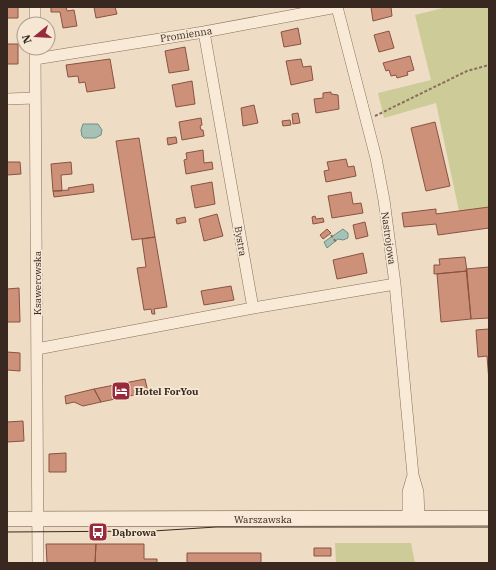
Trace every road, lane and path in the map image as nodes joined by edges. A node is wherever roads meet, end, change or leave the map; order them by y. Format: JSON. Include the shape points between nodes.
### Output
{"nodes":[{"id":1,"x":337,"y":7,"type":"edge"},
{"id":2,"x":204,"y":32,"type":"junction"},
{"id":3,"x":56,"y":50,"type":"edge"},
{"id":4,"x":34,"y":56,"type":"edge"},
{"id":5,"x":489,"y":65,"type":"edge"},
{"id":6,"x":35,"y":98,"type":"junction"},
{"id":7,"x":7,"y":99,"type":"edge"},
{"id":8,"x":366,"y":120,"type":"junction"},
{"id":9,"x":331,"y":235,"type":"dead end"},
{"id":10,"x":336,"y":242,"type":"dead end"},
{"id":11,"x":395,"y":284,"type":"junction"},
{"id":12,"x":253,"y":308,"type":"junction"},
{"id":13,"x":37,"y":349,"type":"junction"},
{"id":14,"x":413,"y":518,"type":"junction"},
{"id":15,"x":489,"y":518,"type":"edge"},
{"id":16,"x":7,"y":519,"type":"edge"},
{"id":17,"x":38,"y":519,"type":"junction"},
{"id":18,"x":38,"y":563,"type":"edge"}],
"edges":[{"from":1,"to":2,"type":"street","name":"Promienna"},
{"from":1,"to":8,"type":"street","name":"Nastrojowa"},
{"from":2,"to":3,"type":"street","name":"Promienna"},
{"from":2,"to":12,"type":"street","name":"Bystra"},
{"from":4,"to":6,"type":"street","name":"Ksawerowska"},
{"from":5,"to":8,"type":"path","via":[[467,71]]},
{"from":6,"to":7,"type":"street"},
{"from":6,"to":13,"type":"street","name":"Ksawerowska"},
{"from":8,"to":11,"type":"street","name":"Nastrojowa","via":[[384,200]]},
{"from":9,"to":10,"type":"path"},
{"from":11,"to":12,"type":"street"},
{"from":11,"to":14,"type":"street","name":"Nastrojowa","via":[[413,474],[418,492]]},
{"from":12,"to":13,"type":"street"},
{"from":13,"to":17,"type":"street","name":"Ksawerowska"},
{"from":14,"to":15,"type":"street","name":"Warszawska"},
{"from":14,"to":17,"type":"street","name":"Warszawska"},
{"from":16,"to":17,"type":"street","name":"Warszawska"},
{"from":17,"to":18,"type":"street","name":"Ksawerowska"}]}
